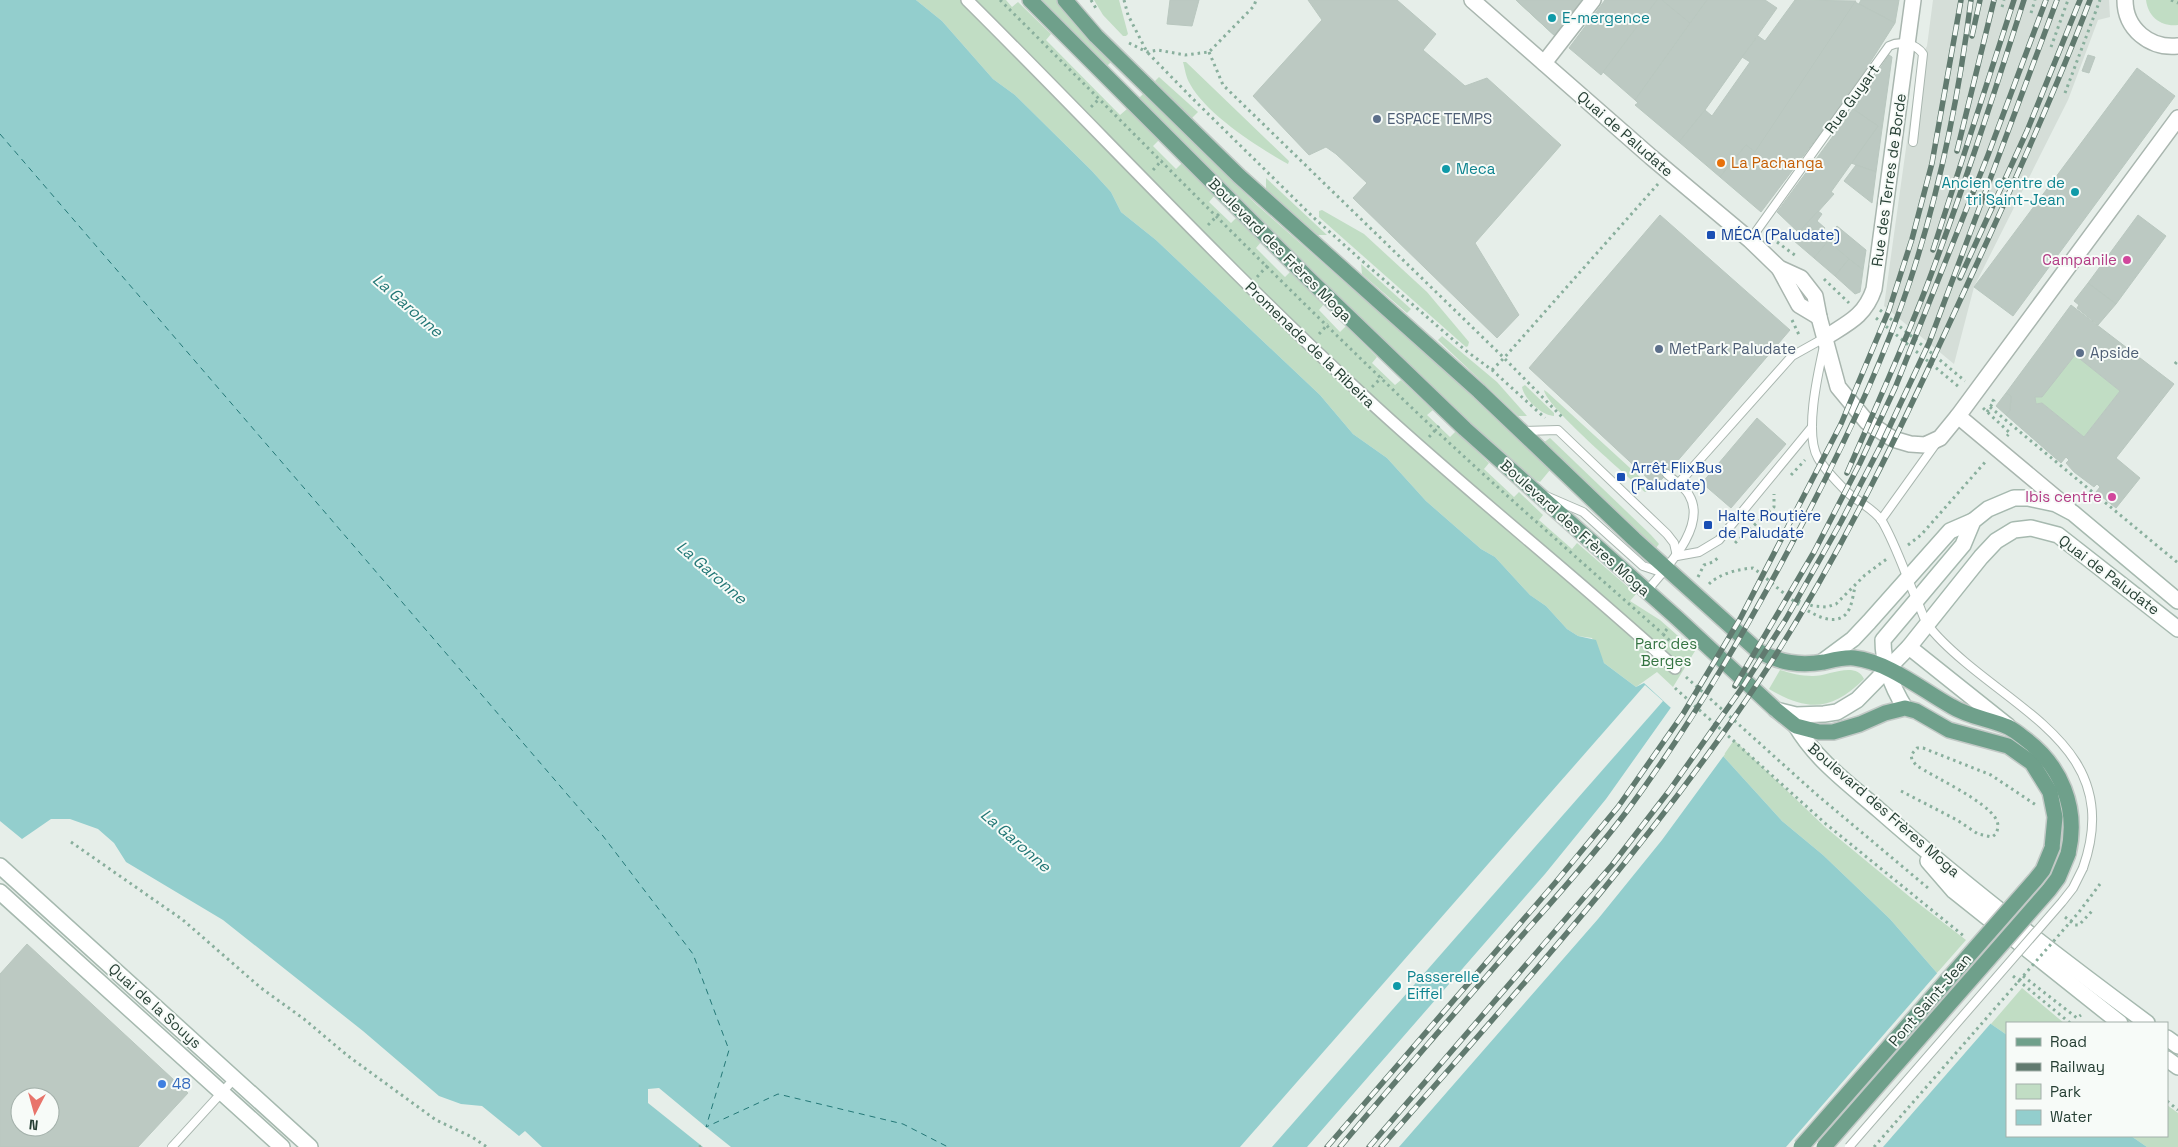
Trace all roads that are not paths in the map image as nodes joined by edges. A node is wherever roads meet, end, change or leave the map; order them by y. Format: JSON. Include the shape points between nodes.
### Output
{"nodes":[{"id":1,"x":967,"y":0,"type":"edge"},
{"id":2,"x":1030,"y":0,"type":"edge"},
{"id":3,"x":1066,"y":0,"type":"edge"},
{"id":4,"x":1472,"y":0,"type":"edge"},
{"id":5,"x":1593,"y":0,"type":"edge"},
{"id":6,"x":1913,"y":0,"type":"edge"},
{"id":7,"x":2125,"y":0,"type":"edge"},
{"id":8,"x":1907,"y":44,"type":"junction"},
{"id":9,"x":2178,"y":46,"type":"edge"},
{"id":10,"x":1544,"y":64,"type":"junction"},
{"id":11,"x":2178,"y":118,"type":"edge"},
{"id":12,"x":1913,"y":142,"type":"dead end"},
{"id":13,"x":1750,"y":240,"type":"junction"},
{"id":14,"x":1779,"y":268,"type":"junction"},
{"id":15,"x":1819,"y":317,"type":"junction"},
{"id":16,"x":1826,"y":337,"type":"junction"},
{"id":17,"x":1958,"y":416,"type":"junction"},
{"id":18,"x":1812,"y":428,"type":"junction"},
{"id":19,"x":1521,"y":431,"type":"junction"},
{"id":20,"x":1940,"y":438,"type":"junction"},
{"id":21,"x":1666,"y":474,"type":"dead end"},
{"id":22,"x":1678,"y":484,"type":"junction"},
{"id":23,"x":1531,"y":489,"type":"junction"},
{"id":24,"x":2073,"y":512,"type":"junction"},
{"id":25,"x":1881,"y":520,"type":"junction"},
{"id":26,"x":1973,"y":521,"type":"junction"},
{"id":27,"x":1677,"y":556,"type":"junction"},
{"id":28,"x":1666,"y":568,"type":"junction"},
{"id":29,"x":1907,"y":579,"type":"junction"},
{"id":30,"x":1651,"y":596,"type":"junction"},
{"id":31,"x":1916,"y":599,"type":"junction"},
{"id":32,"x":2178,"y":601,"type":"edge"},
{"id":33,"x":2178,"y":609,"type":"edge"},
{"id":34,"x":1928,"y":624,"type":"junction"},
{"id":35,"x":2173,"y":625,"type":"edge"},
{"id":36,"x":1909,"y":648,"type":"junction"},
{"id":37,"x":1822,"y":662,"type":"junction"},
{"id":38,"x":1675,"y":668,"type":"road end"},
{"id":39,"x":1888,"y":670,"type":"junction"},
{"id":40,"x":1905,"y":708,"type":"junction"},
{"id":41,"x":1775,"y":709,"type":"junction"},
{"id":42,"x":1796,"y":726,"type":"junction"},
{"id":43,"x":2010,"y":728,"type":"junction"},
{"id":44,"x":1901,"y":829,"type":"junction"},
{"id":45,"x":0,"y":866,"type":"edge"},
{"id":46,"x":0,"y":892,"type":"edge"},
{"id":47,"x":2119,"y":1022,"type":"edge"},
{"id":48,"x":2146,"y":1022,"type":"edge"},
{"id":49,"x":235,"y":1078,"type":"junction"},
{"id":50,"x":222,"y":1093,"type":"junction"},
{"id":51,"x":172,"y":1147,"type":"edge"},
{"id":52,"x":282,"y":1147,"type":"edge"},
{"id":53,"x":310,"y":1147,"type":"edge"},
{"id":54,"x":1801,"y":1147,"type":"edge"},
{"id":55,"x":1824,"y":1147,"type":"edge"},
{"id":56,"x":1848,"y":1147,"type":"edge"}],
"edges":[{"from":1,"to":38,"type":"street","name":"Promenade de la Ribeira","via":[[1190,229],[1419,448]]},
{"from":2,"to":23,"type":"main road","name":"Boulevard des Frères Moga","via":[[1388,356]]},
{"from":3,"to":19,"type":"main road","name":"Boulevard des Frères Moga","via":[[1096,36],[1239,176]]},
{"from":4,"to":10,"type":"main road","name":"Quai de Paludate"},
{"from":5,"to":10,"type":"main road"},
{"from":6,"to":8,"type":"main road","name":"Rue des Terres de Borde"},
{"from":7,"to":9,"type":"main road","via":[[2130,22],[2140,35],[2159,46]]},
{"from":8,"to":12,"type":"lane","via":[[1923,54]]},
{"from":8,"to":13,"type":"lane","name":"Rue Guyart","via":[[1889,46]]},
{"from":8,"to":16,"type":"main road","name":"Rue des Terres de Borde","via":[[1878,264],[1867,305],[1855,318]]},
{"from":10,"to":13,"type":"main road","name":"Quai de Paludate"},
{"from":11,"to":17,"type":"main road"},
{"from":13,"to":14,"type":"main road","name":"Quai de Paludate"},
{"from":14,"to":15,"type":"main road","name":"Quai de Paludate","via":[[1799,305]]},
{"from":14,"to":15,"type":"main road","name":"Quai de Paludate","via":[[1800,278],[1815,296]]},
{"from":15,"to":16,"type":"main road","name":"Quai de Paludate"},
{"from":16,"to":18,"type":"lane","via":[[1817,376]]},
{"from":16,"to":20,"type":"main road","name":"Quai de Paludate","via":[[1838,387],[1867,422],[1893,439],[1910,444],[1925,445]]},
{"from":16,"to":22,"type":"lane","via":[[1792,356]]},
{"from":17,"to":20,"type":"main road"},
{"from":17,"to":24,"type":"main road","name":"Quai de Paludate"},
{"from":18,"to":25,"type":"lane","via":[[1818,458],[1848,494]]},
{"from":18,"to":27,"type":"lane","via":[[1719,540],[1699,552]]},
{"from":19,"to":27,"type":"lane","via":[[1558,430],[1667,534],[1674,543]]},
{"from":19,"to":28,"type":"main road","name":"Boulevard des Frères Moga"},
{"from":20,"to":25,"type":"lane"},
{"from":21,"to":22,"type":"lane"},
{"from":22,"to":27,"type":"lane","via":[[1689,493],[1694,513]]},
{"from":23,"to":28,"type":"lane","via":[[1583,512],[1643,566],[1658,571]]},
{"from":23,"to":30,"type":"main road","name":"Boulevard des Frères Moga"},
{"from":24,"to":26,"type":"main road","via":[[2040,500],[2014,498],[1988,508]]},
{"from":24,"to":32,"type":"main road","name":"Quai de Paludate"},
{"from":25,"to":29,"type":"lane"},
{"from":26,"to":29,"type":"main road","via":[[1950,531]]},
{"from":26,"to":31,"type":"main road","via":[[1963,545]]},
{"from":27,"to":28,"type":"lane"},
{"from":28,"to":30,"type":"lane","via":[[1651,586]]},
{"from":28,"to":37,"type":"main road","name":"Boulevard des Frères Moga","via":[[1758,651],[1780,662]]},
{"from":29,"to":31,"type":"lane"},
{"from":29,"to":37,"type":"main road","via":[[1852,639]]},
{"from":30,"to":41,"type":"main road","name":"Boulevard des Frères Moga"},
{"from":31,"to":34,"type":"lane"},
{"from":31,"to":39,"type":"main road","via":[[1883,640]]},
{"from":33,"to":35,"type":"main road"},
{"from":34,"to":35,"type":"main road","name":"Quai de Paludate","via":[[1996,541],[2014,530],[2031,528],[2058,535]]},
{"from":34,"to":36,"type":"main road","name":"Quai de Paludate"},
{"from":34,"to":56,"type":"lane","bridge":true,"via":[[1949,649],[2062,742],[2087,783],[2093,823],[2091,842],[2074,888]]},
{"from":36,"to":39,"type":"main road","name":"Quai de Paludate"},
{"from":36,"to":43,"type":"main road"},
{"from":37,"to":39,"type":"main road","name":"Boulevard des Frères Moga","via":[[1852,658]]},
{"from":39,"to":40,"type":"main road"},
{"from":39,"to":41,"type":"main road","name":"Quai de Paludate","via":[[1857,700],[1837,712],[1803,716]]},
{"from":39,"to":43,"type":"main road","name":"Boulevard des Frères Moga","via":[[1925,688],[1955,709]]},
{"from":40,"to":42,"type":"main road","via":[[1884,712],[1860,724],[1832,732]]},
{"from":40,"to":54,"type":"main road","name":"Pont Saint-Jean","bridge":true,"via":[[1949,730],[2008,746],[2032,763],[2053,801],[2055,826],[2052,848],[2035,880]]},
{"from":41,"to":42,"type":"main road","name":"Boulevard des Frères Moga"},
{"from":42,"to":44,"type":"main road","name":"Boulevard des Frères Moga","via":[[1813,752]]},
{"from":43,"to":55,"type":"main road","name":"Pont Saint-Jean","bridge":true,"via":[[2034,745],[2060,776],[2068,800],[2072,829],[2068,854],[2058,878]]},
{"from":44,"to":47,"type":"main road","via":[[1954,891]]},
{"from":44,"to":48,"type":"main road","name":"Boulevard des Frères Moga","via":[[2070,967]]},
{"from":45,"to":49,"type":"main road","name":"Quai de la Souys"},
{"from":46,"to":50,"type":"main road","name":"Quai de la Souys"},
{"from":49,"to":50,"type":"lane"},
{"from":49,"to":53,"type":"main road","name":"Quai de la Souys"},
{"from":50,"to":51,"type":"lane"},
{"from":50,"to":52,"type":"main road","name":"Quai de la Souys"}]}
